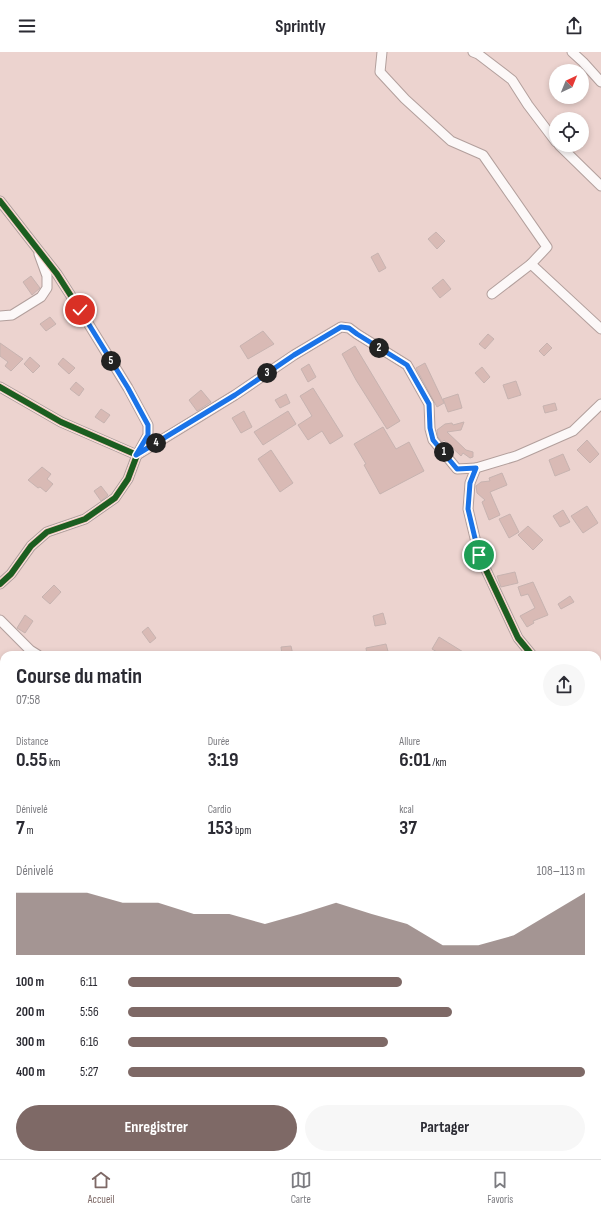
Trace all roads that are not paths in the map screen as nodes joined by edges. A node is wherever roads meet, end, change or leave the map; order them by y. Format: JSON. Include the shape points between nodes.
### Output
{"nodes":[{"id":1,"x":382,"y":52,"type":"edge"},
{"id":2,"x":473,"y":52,"type":"edge"},
{"id":3,"x":572,"y":52,"type":"edge"},
{"id":4,"x":601,"y":82,"type":"edge"},
{"id":5,"x":549,"y":133,"type":"edge"},
{"id":6,"x":566,"y":152,"type":"edge"},
{"id":7,"x":601,"y":186,"type":"edge"},
{"id":8,"x":0,"y":201,"type":"edge"},
{"id":9,"x":38,"y":250,"type":"junction"},
{"id":10,"x":531,"y":264,"type":"junction"},
{"id":11,"x":492,"y":294,"type":"dead end"},
{"id":12,"x":0,"y":316,"type":"edge"},
{"id":13,"x":601,"y":330,"type":"edge"},
{"id":14,"x":0,"y":387,"type":"edge"},
{"id":15,"x":601,"y":404,"type":"edge"},
{"id":16,"x":136,"y":455,"type":"junction"},
{"id":17,"x":476,"y":468,"type":"junction"},
{"id":18,"x":0,"y":584,"type":"edge"},
{"id":19,"x":0,"y":620,"type":"edge"},
{"id":20,"x":32,"y":651,"type":"edge"},
{"id":21,"x":529,"y":651,"type":"edge"}],
"edges":[{"from":1,"to":10,"type":"street","via":[[380,72],[405,99],[451,141],[483,155],[546,247]]},
{"from":2,"to":5,"type":"street","via":[[512,80]]},
{"from":3,"to":4,"type":"street"},
{"from":6,"to":7,"type":"street"},
{"from":8,"to":9,"type":"street"},
{"from":9,"to":12,"type":"street","via":[[47,276],[47,288],[42,297],[12,315]]},
{"from":9,"to":16,"type":"street","via":[[80,310],[148,425],[148,435]]},
{"from":10,"to":11,"type":"street"},
{"from":10,"to":13,"type":"street"},
{"from":14,"to":16,"type":"street","via":[[61,422]]},
{"from":15,"to":17,"type":"street","via":[[573,431],[516,456]]},
{"from":16,"to":17,"type":"street","via":[[341,327],[349,328],[407,365],[429,404],[433,440],[457,469]]},
{"from":16,"to":18,"type":"street","via":[[128,479],[115,498],[86,519],[47,532],[31,546],[11,574]]},
{"from":17,"to":21,"type":"street","via":[[470,483],[468,509],[479,555],[518,638]]},
{"from":19,"to":20,"type":"street"}]}
